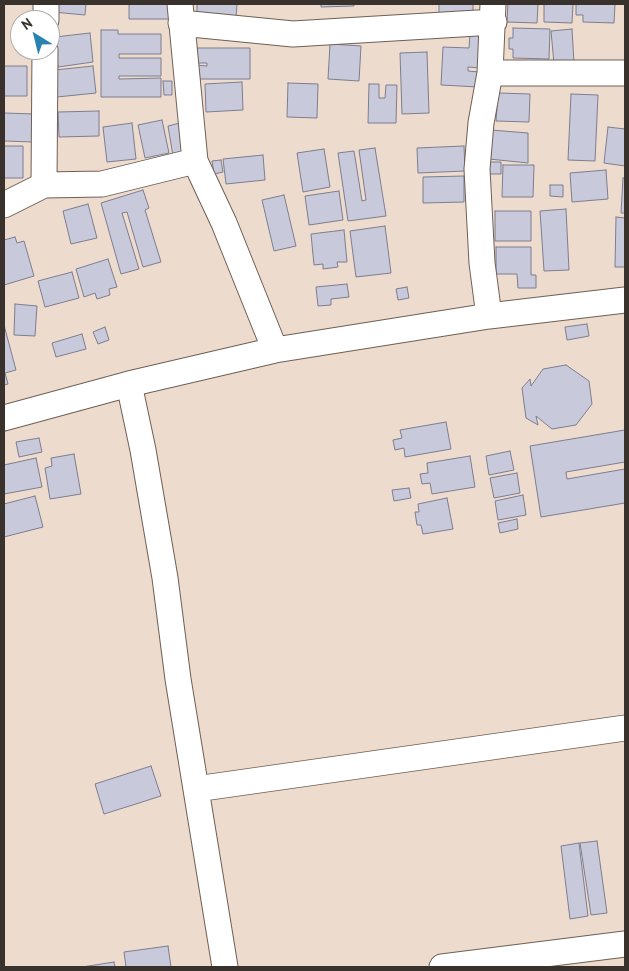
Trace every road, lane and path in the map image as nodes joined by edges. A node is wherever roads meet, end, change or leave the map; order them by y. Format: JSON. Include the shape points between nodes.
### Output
{"nodes":[{"id":1,"x":180,"y":13,"type":"edge"},
{"id":2,"x":494,"y":13,"type":"edge"},
{"id":3,"x":45,"y":60,"type":"edge"},
{"id":4,"x":490,"y":73,"type":"junction"},
{"id":5,"x":625,"y":73,"type":"edge"},
{"id":6,"x":195,"y":161,"type":"junction"},
{"id":7,"x":44,"y":186,"type":"junction"},
{"id":8,"x":4,"y":205,"type":"edge"},
{"id":9,"x":625,"y":300,"type":"edge"},
{"id":10,"x":489,"y":316,"type":"junction"},
{"id":11,"x":275,"y":350,"type":"junction"},
{"id":12,"x":129,"y":384,"type":"junction"},
{"id":13,"x":4,"y":418,"type":"edge"},
{"id":14,"x":625,"y":728,"type":"edge"},
{"id":15,"x":196,"y":789,"type":"junction"},
{"id":16,"x":625,"y":944,"type":"edge"},
{"id":17,"x":225,"y":967,"type":"edge"},
{"id":18,"x":442,"y":967,"type":"edge"}],
"edges":[{"from":1,"to":2,"type":"street","via":[[293,34]]},
{"from":1,"to":6,"type":"street"},
{"from":2,"to":4,"type":"street"},
{"from":3,"to":7,"type":"street"},
{"from":4,"to":5,"type":"street"},
{"from":4,"to":10,"type":"street","via":[[480,123],[477,169],[482,263]]},
{"from":6,"to":7,"type":"street","via":[[102,184]]},
{"from":6,"to":11,"type":"street","via":[[224,222]]},
{"from":7,"to":8,"type":"street"},
{"from":9,"to":10,"type":"street"},
{"from":10,"to":11,"type":"street"},
{"from":11,"to":12,"type":"street"},
{"from":12,"to":13,"type":"street"},
{"from":12,"to":15,"type":"street","via":[[165,578]]},
{"from":14,"to":15,"type":"street"},
{"from":15,"to":17,"type":"street"},
{"from":16,"to":18,"type":"street"}]}
